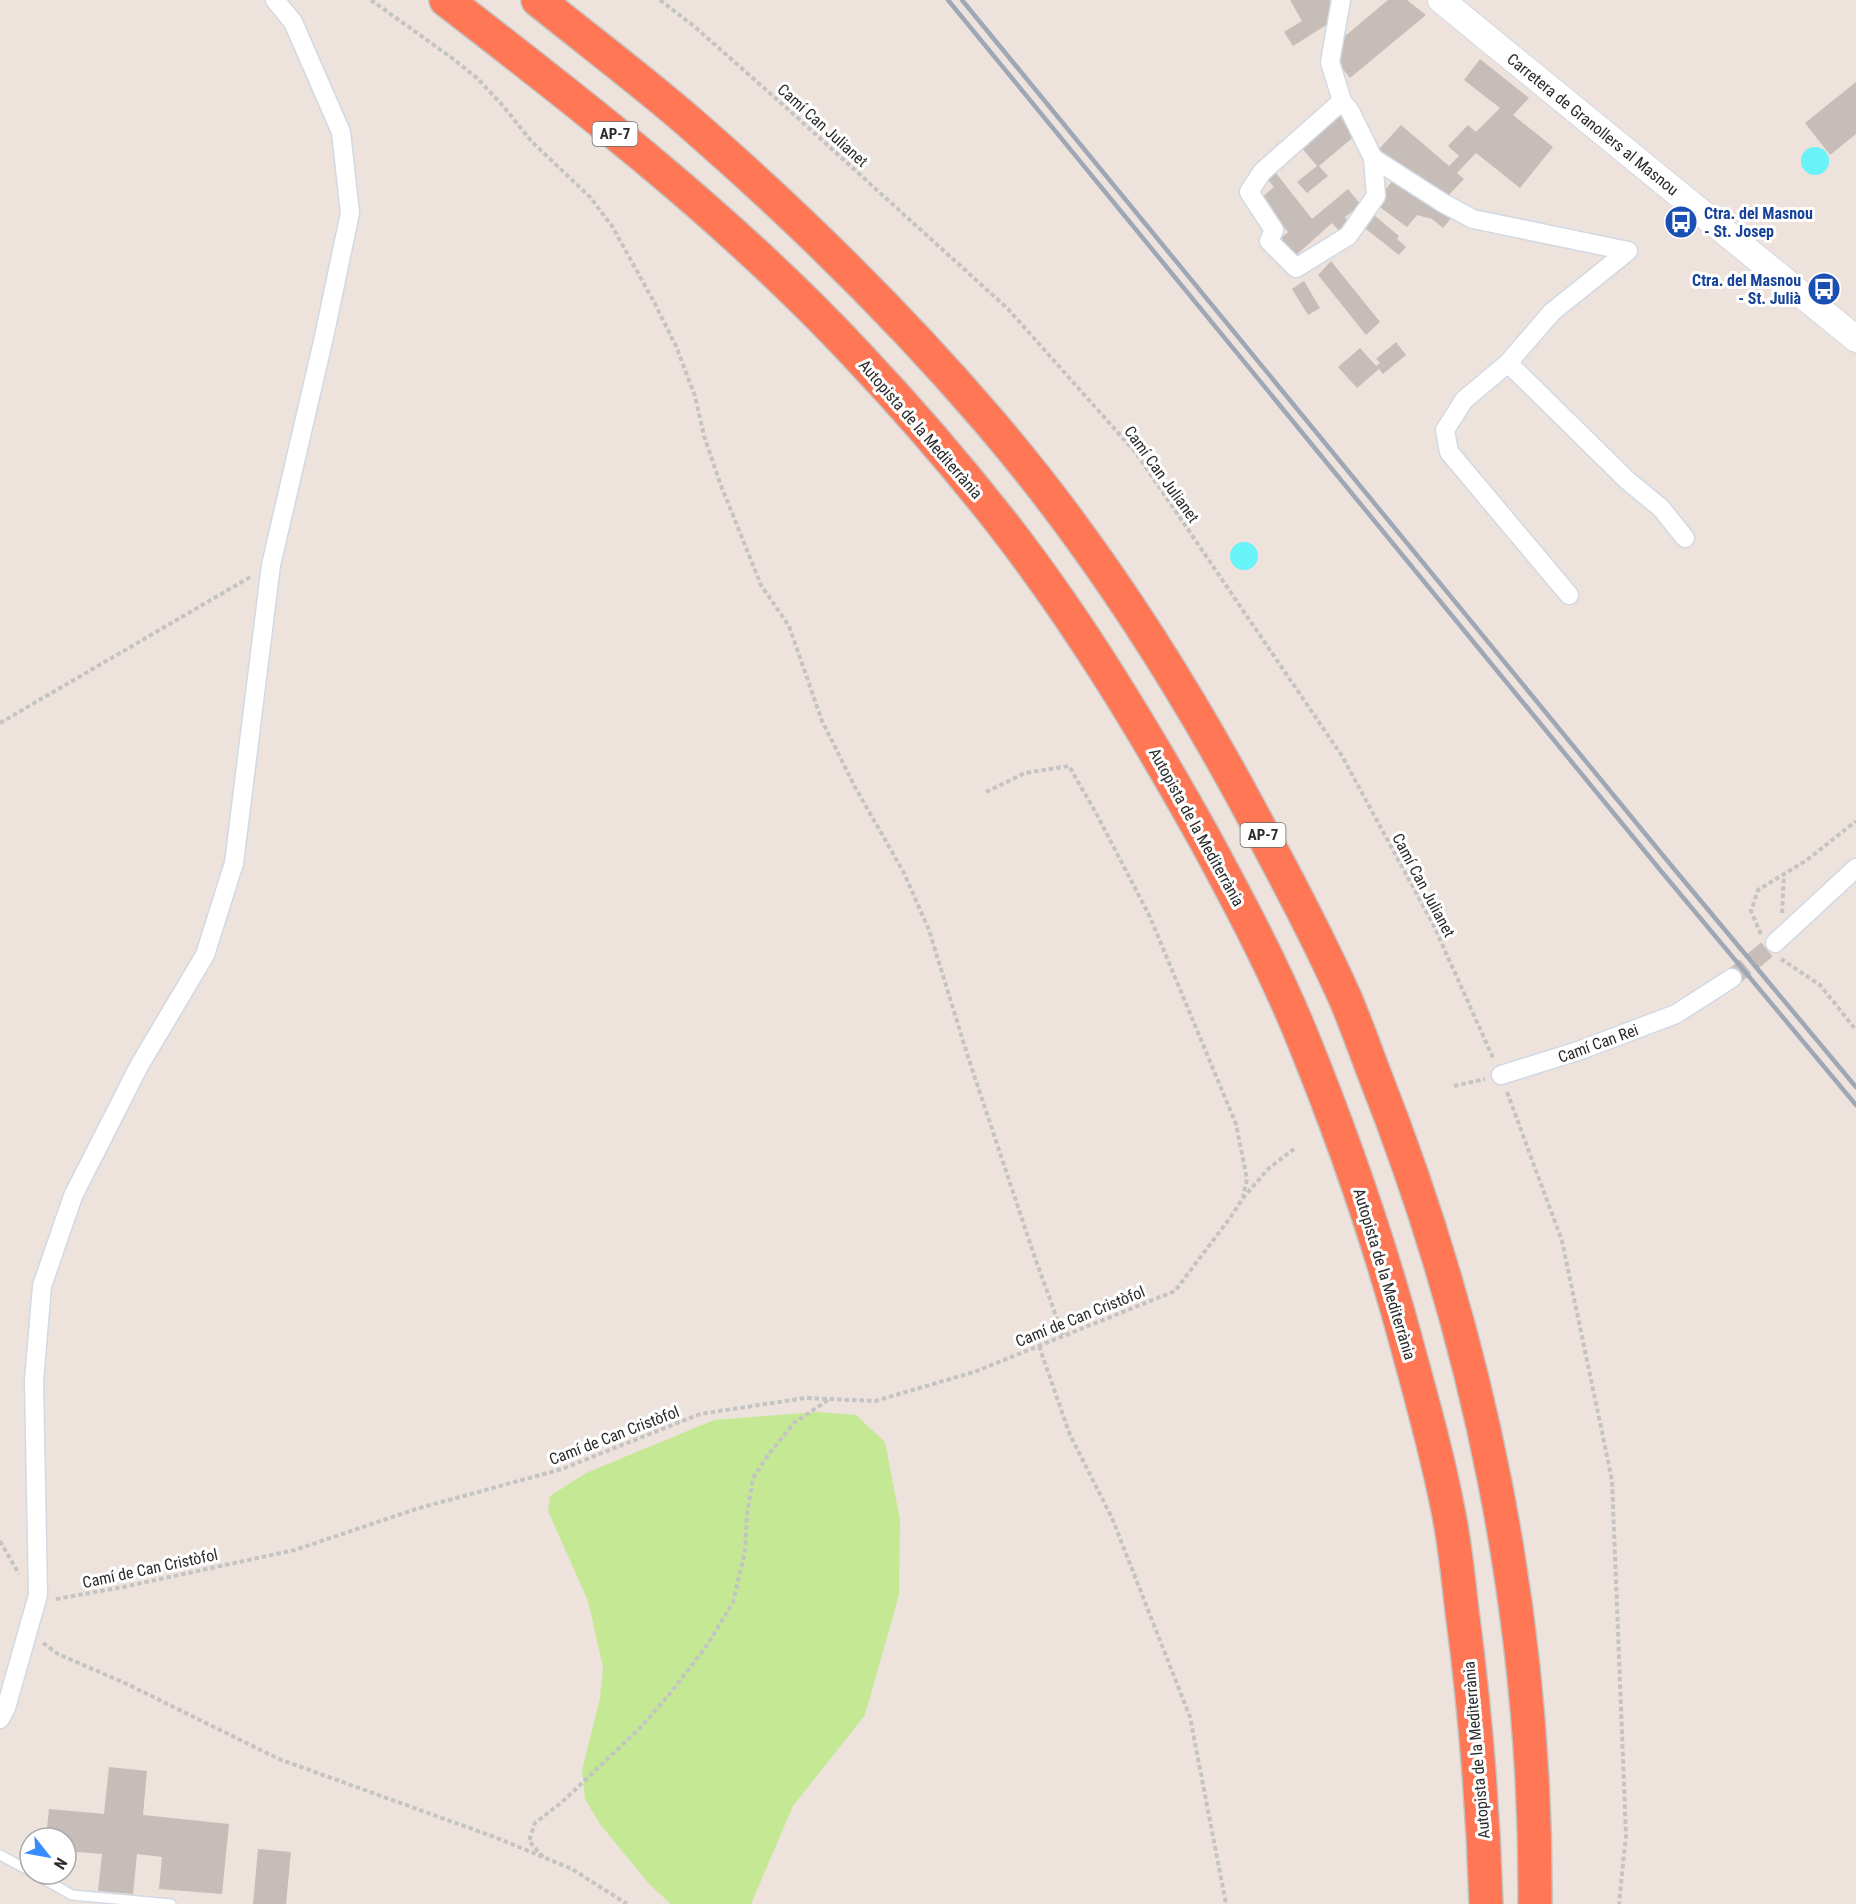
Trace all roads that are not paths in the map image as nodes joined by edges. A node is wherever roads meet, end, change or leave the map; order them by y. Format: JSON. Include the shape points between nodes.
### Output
{"nodes":[{"id":1,"x":275,"y":0,"type":"edge"},
{"id":2,"x":446,"y":0,"type":"edge"},
{"id":3,"x":538,"y":0,"type":"edge"},
{"id":4,"x":1341,"y":0,"type":"edge"},
{"id":5,"x":1441,"y":0,"type":"edge"},
{"id":6,"x":1342,"y":101,"type":"junction"},
{"id":7,"x":1373,"y":158,"type":"junction"},
{"id":8,"x":1856,"y":339,"type":"edge"},
{"id":9,"x":1508,"y":363,"type":"junction"},
{"id":10,"x":1685,"y":538,"type":"dead end"},
{"id":11,"x":1569,"y":595,"type":"dead end"},
{"id":12,"x":1856,"y":868,"type":"edge"},
{"id":13,"x":1775,"y":943,"type":"tunnel mouth"},
{"id":14,"x":1732,"y":978,"type":"tunnel mouth"},
{"id":15,"x":1501,"y":1075,"type":"road end"},
{"id":16,"x":0,"y":1719,"type":"edge"},
{"id":17,"x":0,"y":1855,"type":"edge"},
{"id":18,"x":18,"y":1865,"type":"edge"},
{"id":19,"x":56,"y":1886,"type":"edge"},
{"id":20,"x":171,"y":1904,"type":"edge"},
{"id":21,"x":1486,"y":1904,"type":"edge"},
{"id":22,"x":1535,"y":1904,"type":"edge"}],
"edges":[{"from":1,"to":16,"type":"street","via":[[293,22],[341,132],[350,213],[271,565],[234,863],[205,955],[139,1066],[73,1196],[42,1286],[34,1381],[38,1595]]},
{"from":2,"to":21,"type":"highway","name":"Autopista de la Mediterrània","number":"AP-7","via":[[654,166],[765,264],[856,354],[1005,528],[1062,606],[1183,799],[1300,1029],[1353,1168],[1396,1302],[1449,1515],[1477,1748]]},
{"from":3,"to":22,"type":"highway","number":"AP-7","via":[[691,123],[799,220],[893,315],[987,419],[1105,571],[1224,762],[1284,873],[1345,999],[1406,1153],[1446,1279],[1482,1420],[1500,1500],[1521,1640],[1532,1746]]},
{"from":4,"to":6,"type":"street","via":[[1330,62]]},
{"from":5,"to":8,"type":"main road","name":"Carretera de Granollers al Masnou"},
{"from":6,"to":7,"type":"street"},
{"from":6,"to":7,"type":"street","via":[[1262,172],[1249,192],[1274,230],[1269,241],[1296,268],[1348,236],[1376,196]]},
{"from":7,"to":9,"type":"street","via":[[1473,219],[1628,251],[1552,312]]},
{"from":9,"to":10,"type":"street","via":[[1628,481],[1661,508]]},
{"from":9,"to":11,"type":"street","via":[[1464,400],[1445,430],[1449,452]]},
{"from":12,"to":13,"type":"street"},
{"from":14,"to":15,"type":"street","name":"Camí Can Rei","via":[[1676,1014]]},
{"from":17,"to":18,"type":"lane"},
{"from":19,"to":20,"type":"lane","via":[[72,1895]]}]}
